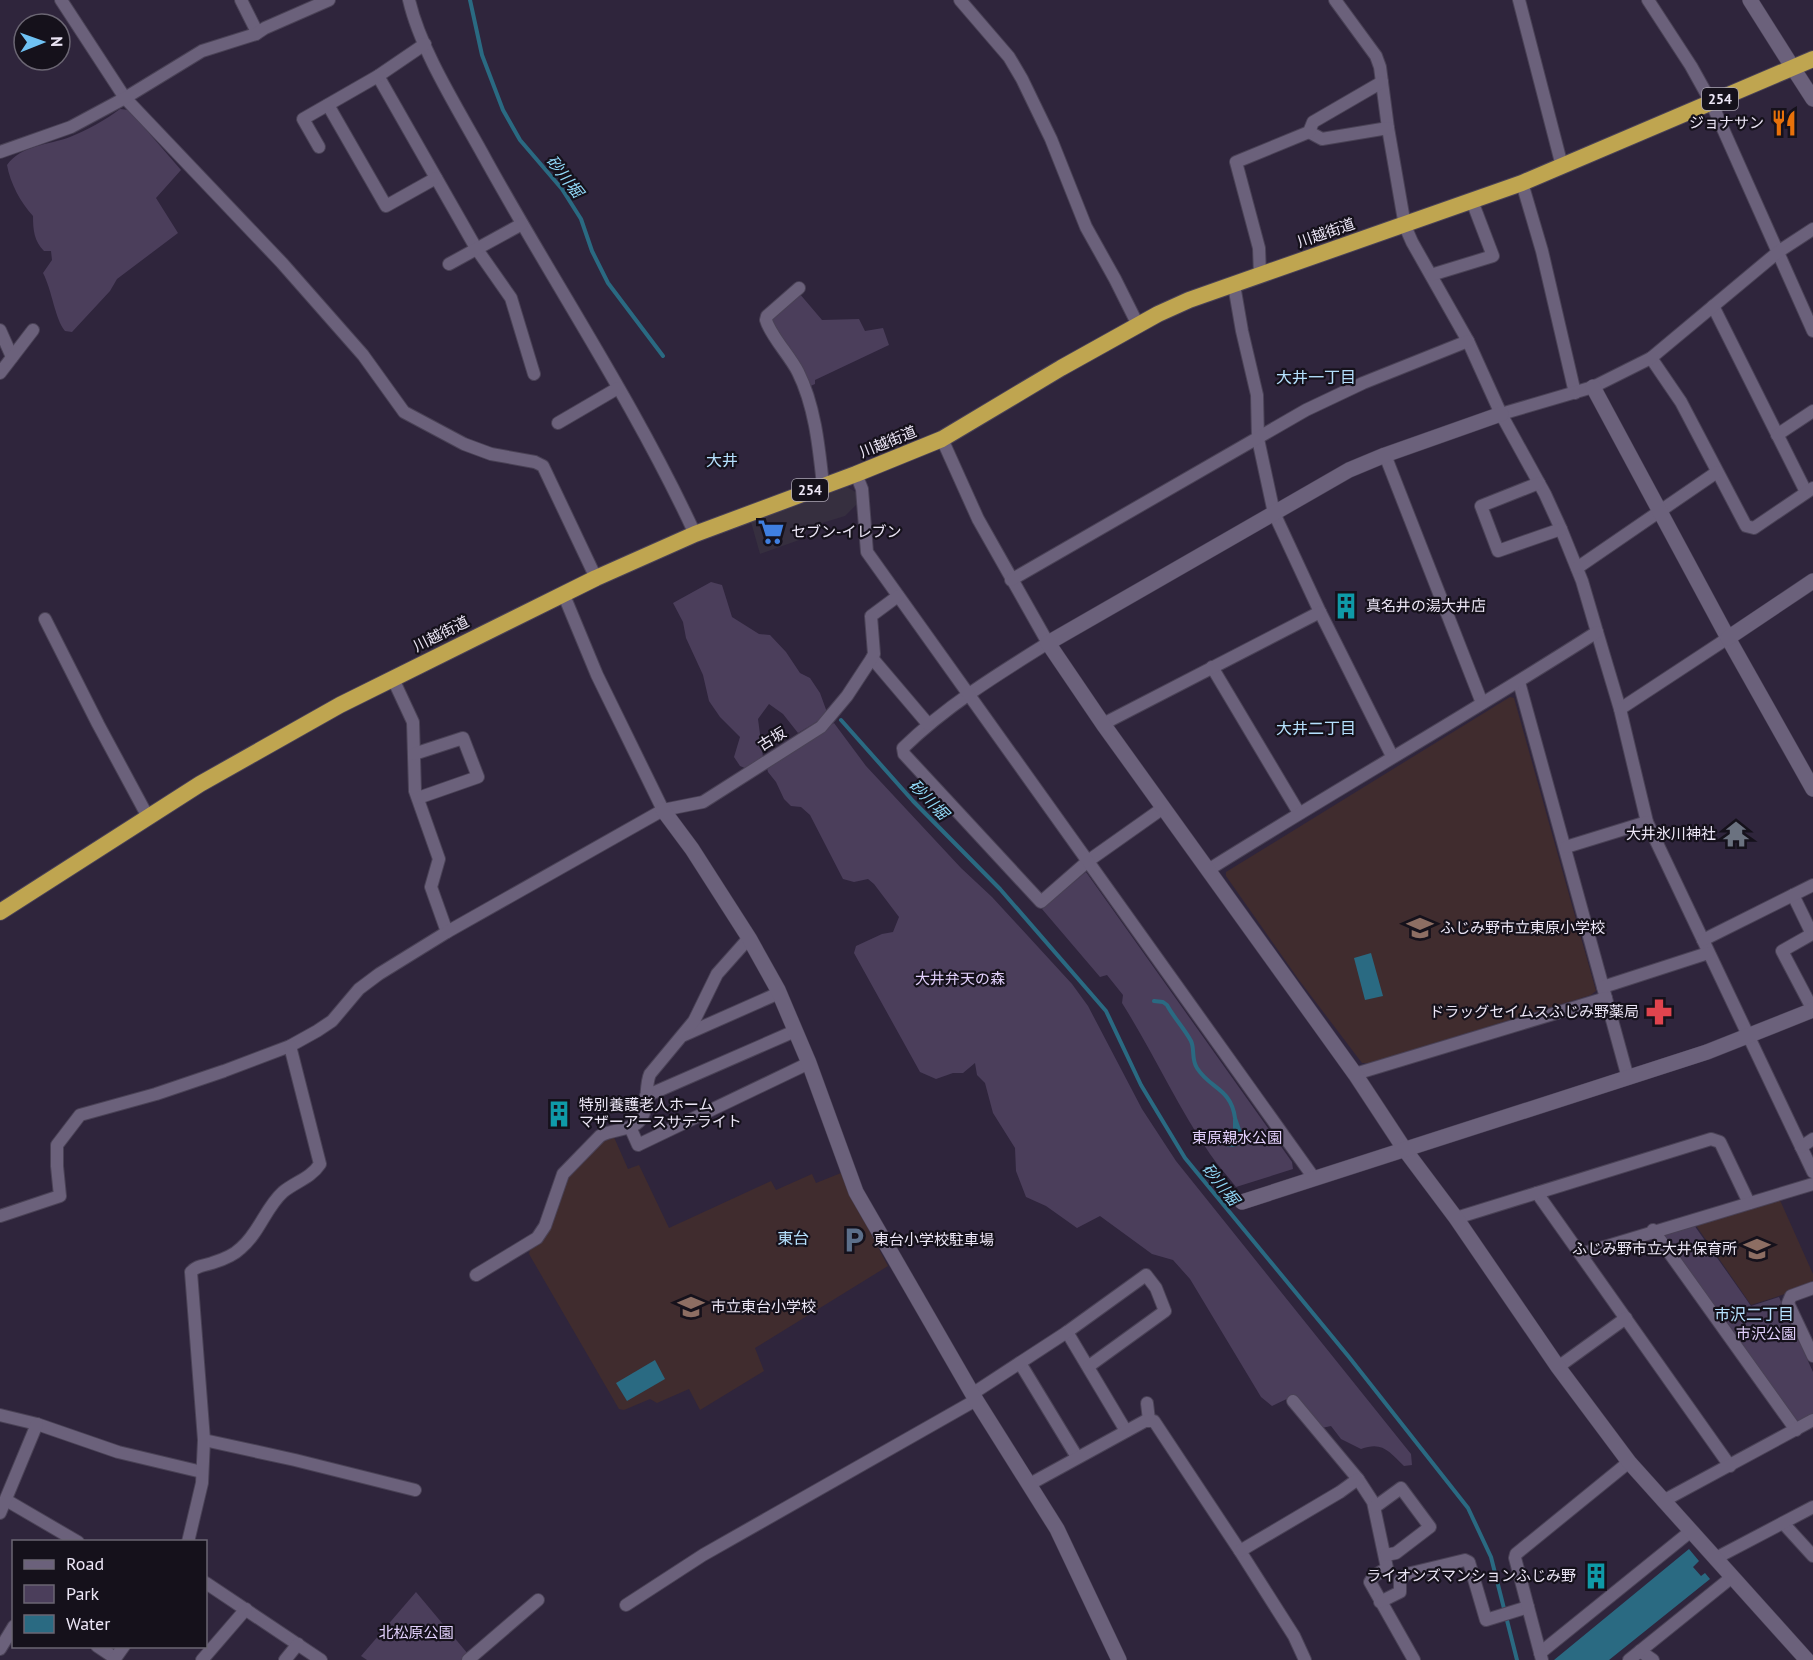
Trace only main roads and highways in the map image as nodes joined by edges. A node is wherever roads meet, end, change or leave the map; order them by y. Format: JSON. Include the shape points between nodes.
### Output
{"nodes":[{"id":1,"x":1813,"y":59,"type":"edge"},
{"id":2,"x":1,"y":912,"type":"edge"}],
"edges":[{"from":1,"to":2,"type":"highway","name":"川越街道","number":"254","via":[[1522,183],[1189,300],[1138,325],[942,439],[695,534],[563,593],[261,748]]}]}
